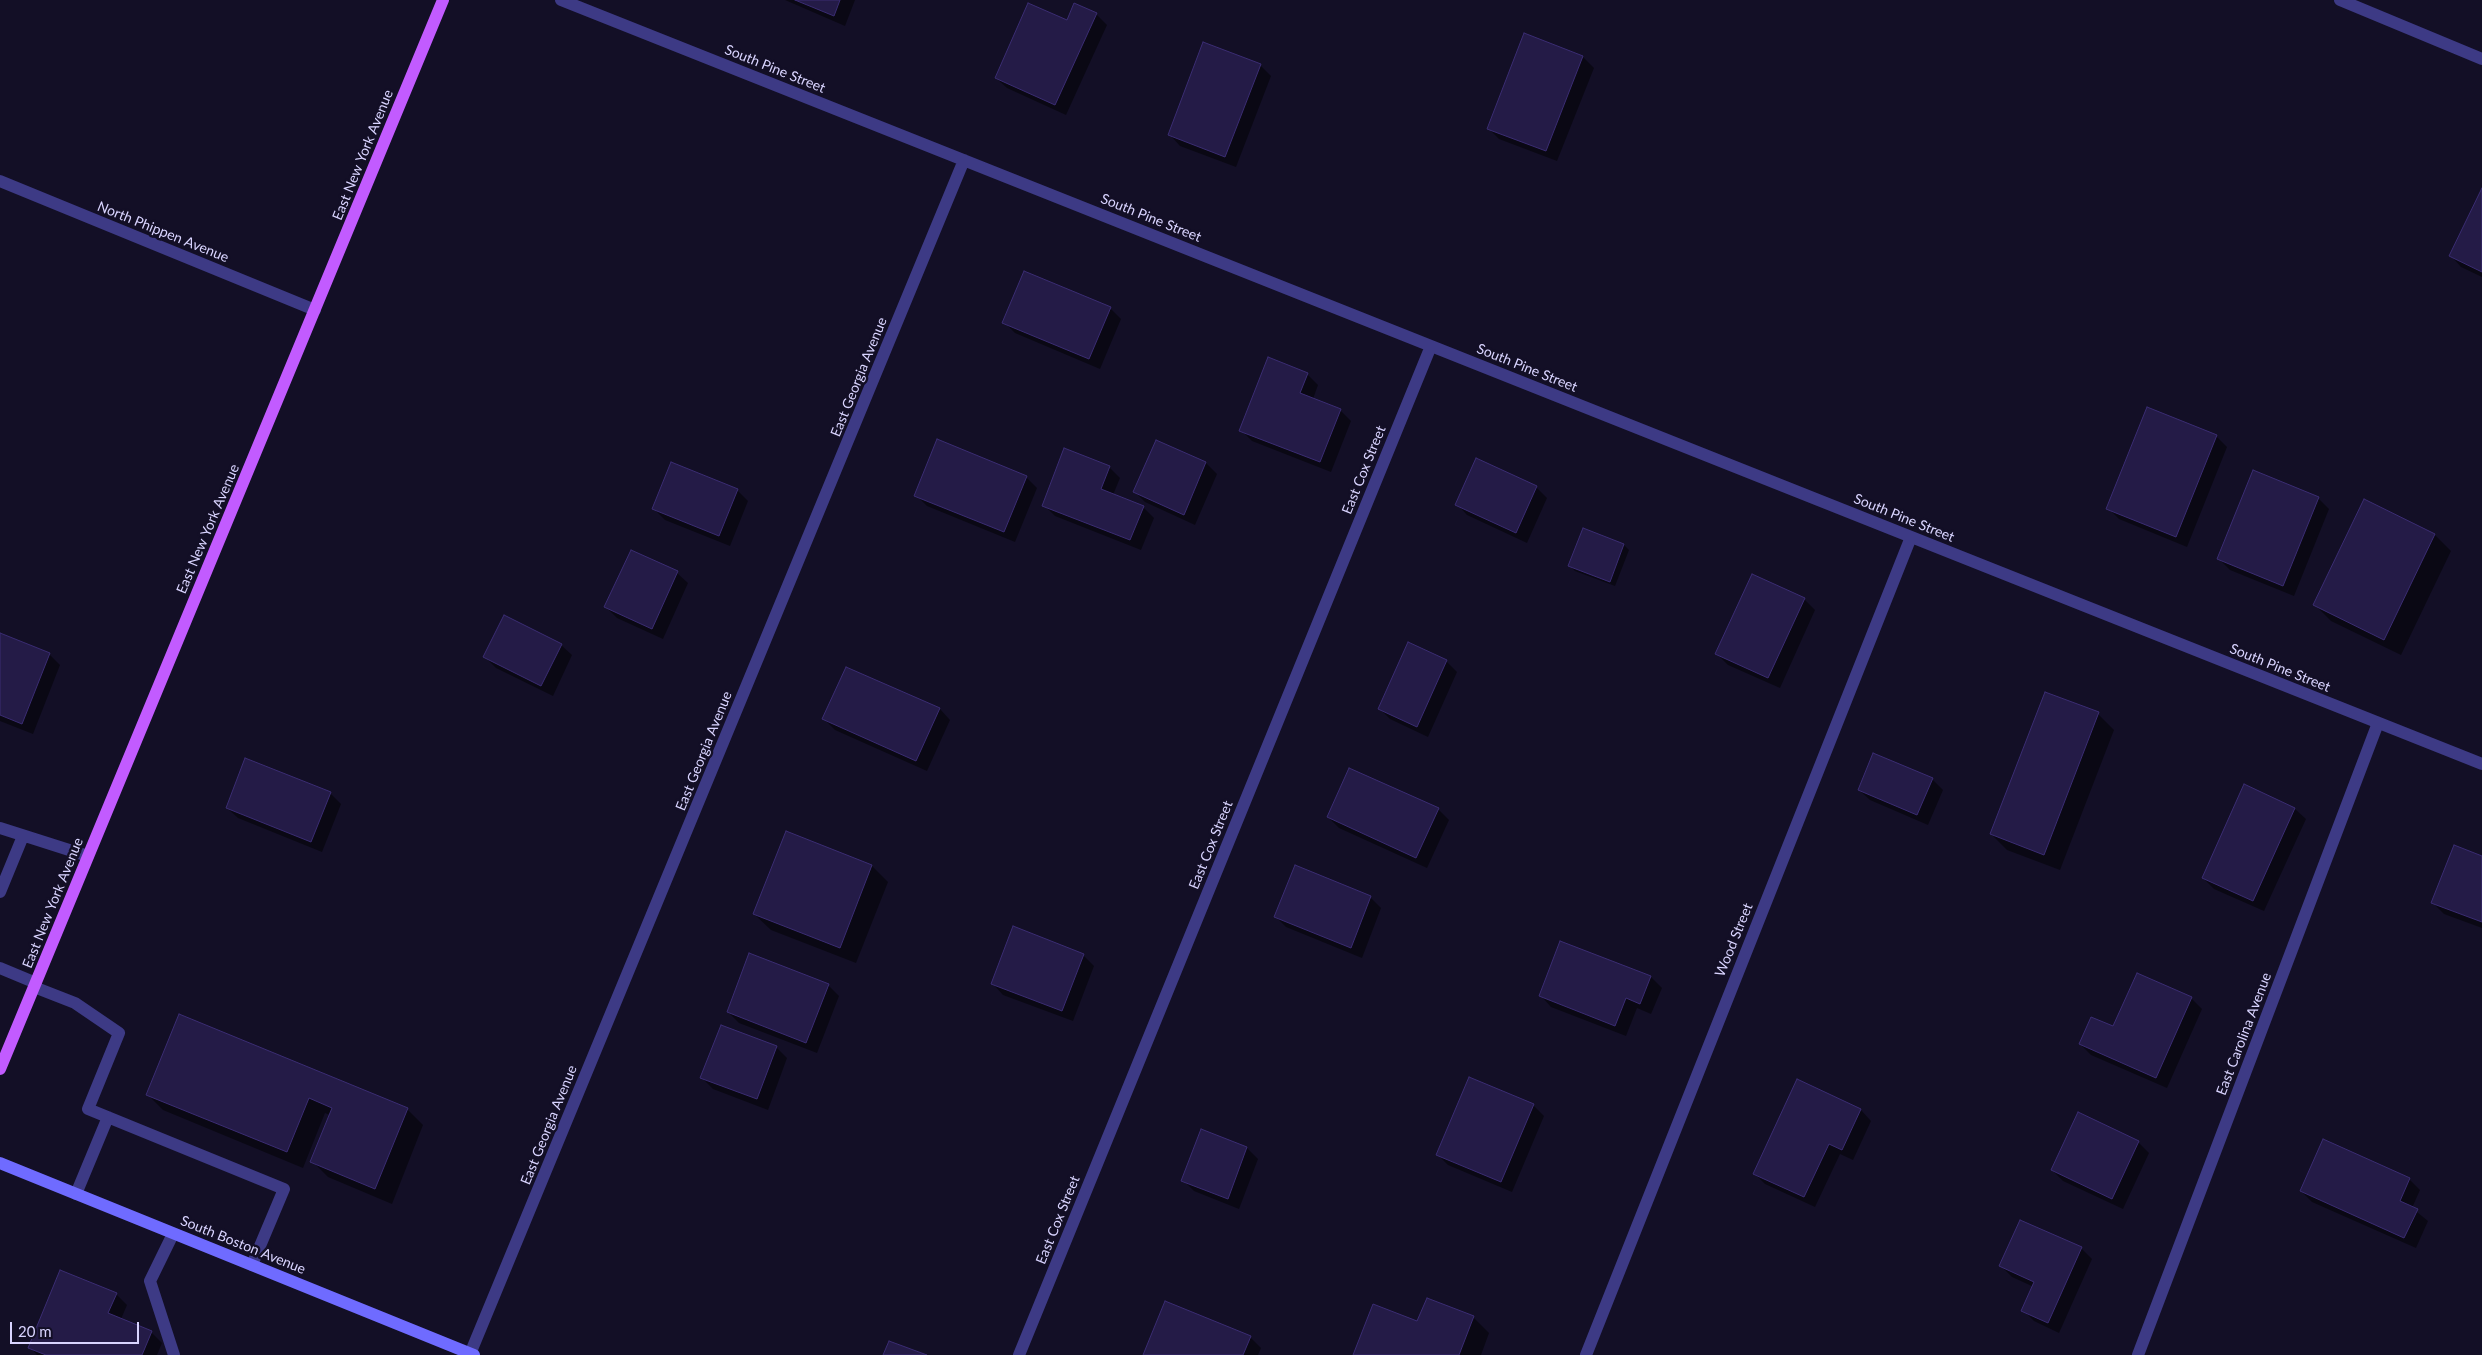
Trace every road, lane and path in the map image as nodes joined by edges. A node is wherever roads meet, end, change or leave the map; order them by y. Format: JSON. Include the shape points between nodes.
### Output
{"nodes":[{"id":1,"x":443,"y":0,"type":"edge"},
{"id":2,"x":562,"y":0,"type":"edge"},
{"id":3,"x":2340,"y":0,"type":"edge"},
{"id":4,"x":2482,"y":59,"type":"edge"},
{"id":5,"x":964,"y":160,"type":"junction"},
{"id":6,"x":0,"y":182,"type":"edge"},
{"id":7,"x":315,"y":310,"type":"junction"},
{"id":8,"x":1431,"y":346,"type":"junction"},
{"id":9,"x":1911,"y":537,"type":"junction"},
{"id":10,"x":2378,"y":723,"type":"junction"},
{"id":11,"x":2482,"y":764,"type":"edge"},
{"id":12,"x":0,"y":828,"type":"edge"},
{"id":13,"x":23,"y":836,"type":"junction"},
{"id":14,"x":88,"y":856,"type":"junction"},
{"id":15,"x":0,"y":892,"type":"edge"},
{"id":16,"x":0,"y":968,"type":"edge"},
{"id":17,"x":35,"y":985,"type":"junction"},
{"id":18,"x":0,"y":1069,"type":"edge"},
{"id":19,"x":108,"y":1117,"type":"junction"},
{"id":20,"x":0,"y":1164,"type":"edge"},
{"id":21,"x":76,"y":1194,"type":"junction"},
{"id":22,"x":174,"y":1234,"type":"junction"},
{"id":23,"x":252,"y":1265,"type":"junction"},
{"id":24,"x":472,"y":1354,"type":"edge"},
{"id":25,"x":174,"y":1355,"type":"edge"},
{"id":26,"x":1019,"y":1355,"type":"edge"},
{"id":27,"x":1586,"y":1355,"type":"edge"},
{"id":28,"x":2138,"y":1355,"type":"edge"}],
"edges":[{"from":1,"to":7,"type":"main road","name":"East New York Avenue"},
{"from":2,"to":5,"type":"street","name":"South Pine Street"},
{"from":3,"to":4,"type":"street"},
{"from":5,"to":8,"type":"street","name":"South Pine Street"},
{"from":5,"to":24,"type":"street","name":"East Georgia Avenue"},
{"from":6,"to":7,"type":"street","name":"North Phippen Avenue"},
{"from":7,"to":14,"type":"main road","name":"East New York Avenue"},
{"from":8,"to":9,"type":"street","name":"South Pine Street"},
{"from":8,"to":26,"type":"street","name":"East Cox Street"},
{"from":9,"to":10,"type":"street","name":"South Pine Street"},
{"from":9,"to":27,"type":"street","name":"Wood Street"},
{"from":10,"to":11,"type":"street","name":"South Pine Street"},
{"from":10,"to":28,"type":"street","name":"East Carolina Avenue"},
{"from":12,"to":13,"type":"street"},
{"from":13,"to":14,"type":"street"},
{"from":13,"to":15,"type":"street"},
{"from":14,"to":17,"type":"main road","name":"East New York Avenue"},
{"from":16,"to":17,"type":"street"},
{"from":17,"to":18,"type":"main road","name":"East New York Avenue"},
{"from":17,"to":19,"type":"street","via":[[76,1003],[119,1033],[88,1109]]},
{"from":19,"to":21,"type":"street"},
{"from":19,"to":23,"type":"street","via":[[284,1190]]},
{"from":20,"to":21,"type":"street","name":"South Boston Avenue"},
{"from":21,"to":22,"type":"street","name":"South Boston Avenue"},
{"from":22,"to":23,"type":"street","name":"South Boston Avenue"},
{"from":22,"to":25,"type":"street","via":[[150,1281]]},
{"from":23,"to":24,"type":"street","name":"South Boston Avenue"}]}
